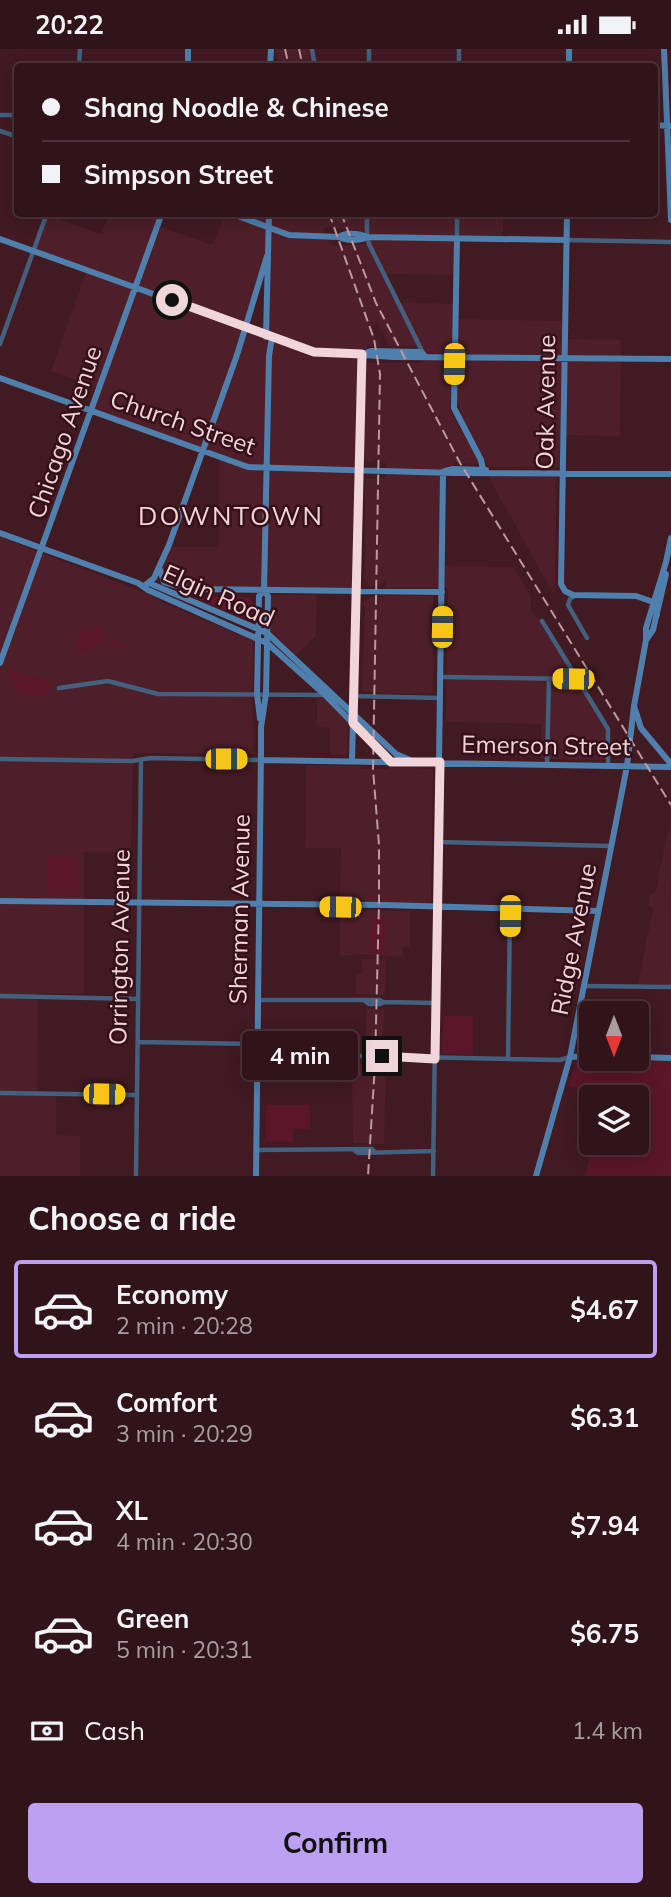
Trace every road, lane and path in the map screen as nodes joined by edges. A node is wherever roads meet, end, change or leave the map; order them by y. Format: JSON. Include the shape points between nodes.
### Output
{"nodes":[{"id":1,"x":664,"y":49,"type":"edge"},
{"id":2,"x":669,"y":126,"type":"edge"},
{"id":3,"x":45,"y":217,"type":"edge"},
{"id":4,"x":161,"y":217,"type":"edge"},
{"id":5,"x":241,"y":217,"type":"edge"},
{"id":6,"x":269,"y":217,"type":"edge"},
{"id":7,"x":367,"y":217,"type":"edge"},
{"id":8,"x":457,"y":217,"type":"edge"},
{"id":9,"x":567,"y":217,"type":"edge"},
{"id":10,"x":671,"y":220,"type":"edge"},
{"id":11,"x":269,"y":227,"type":"junction"},
{"id":12,"x":367,"y":237,"type":"junction"},
{"id":13,"x":0,"y":239,"type":"edge"},
{"id":14,"x":457,"y":239,"type":"junction"},
{"id":15,"x":567,"y":240,"type":"junction"},
{"id":16,"x":671,"y":242,"type":"edge"},
{"id":17,"x":33,"y":250,"type":"junction"},
{"id":18,"x":267,"y":256,"type":"junction"},
{"id":19,"x":135,"y":286,"type":"junction"},
{"id":20,"x":246,"y":327,"type":"junction"},
{"id":21,"x":269,"y":336,"type":"junction"},
{"id":22,"x":0,"y":344,"type":"edge"},
{"id":23,"x":362,"y":354,"type":"junction"},
{"id":24,"x":424,"y":355,"type":"junction"},
{"id":25,"x":454,"y":356,"type":"junction"},
{"id":26,"x":565,"y":358,"type":"junction"},
{"id":27,"x":671,"y":359,"type":"edge"},
{"id":28,"x":0,"y":378,"type":"edge"},
{"id":29,"x":92,"y":411,"type":"junction"},
{"id":30,"x":203,"y":452,"type":"junction"},
{"id":31,"x":266,"y":469,"type":"junction"},
{"id":32,"x":483,"y":469,"type":"junction"},
{"id":33,"x":359,"y":471,"type":"junction"},
{"id":34,"x":443,"y":472,"type":"junction"},
{"id":35,"x":493,"y":472,"type":"junction"},
{"id":36,"x":563,"y":473,"type":"junction"},
{"id":37,"x":671,"y":474,"type":"edge"},
{"id":38,"x":0,"y":533,"type":"edge"},
{"id":39,"x":671,"y":538,"type":"edge"},
{"id":40,"x":43,"y":548,"type":"junction"},
{"id":41,"x":666,"y":562,"type":"junction"},
{"id":42,"x":160,"y":568,"type":"junction"},
{"id":43,"x":264,"y":576,"type":"junction"},
{"id":44,"x":146,"y":584,"type":"junction"},
{"id":45,"x":254,"y":590,"type":"junction"},
{"id":46,"x":264,"y":591,"type":"junction"},
{"id":47,"x":356,"y":591,"type":"junction"},
{"id":48,"x":442,"y":592,"type":"junction"},
{"id":49,"x":576,"y":595,"type":"junction"},
{"id":50,"x":653,"y":602,"type":"junction"},
{"id":51,"x":657,"y":615,"type":"junction"},
{"id":52,"x":542,"y":621,"type":"dead end"},
{"id":53,"x":259,"y":629,"type":"junction"},
{"id":54,"x":267,"y":633,"type":"junction"},
{"id":55,"x":587,"y":638,"type":"dead end"},
{"id":56,"x":259,"y":639,"type":"junction"},
{"id":57,"x":646,"y":640,"type":"junction"},
{"id":58,"x":267,"y":643,"type":"junction"},
{"id":59,"x":0,"y":663,"type":"edge"},
{"id":60,"x":441,"y":677,"type":"junction"},
{"id":61,"x":549,"y":679,"type":"junction"},
{"id":62,"x":579,"y":679,"type":"junction"},
{"id":63,"x":59,"y":688,"type":"dead end"},
{"id":64,"x":257,"y":694,"type":"junction"},
{"id":65,"x":266,"y":694,"type":"junction"},
{"id":66,"x":325,"y":695,"type":"junction"},
{"id":67,"x":354,"y":697,"type":"junction"},
{"id":68,"x":440,"y":698,"type":"junction"},
{"id":69,"x":634,"y":706,"type":"junction"},
{"id":70,"x":354,"y":714,"type":"junction"},
{"id":71,"x":353,"y":723,"type":"junction"},
{"id":72,"x":261,"y":727,"type":"junction"},
{"id":73,"x":0,"y":759,"type":"edge"},
{"id":74,"x":141,"y":760,"type":"junction"},
{"id":75,"x":261,"y":760,"type":"junction"},
{"id":76,"x":352,"y":761,"type":"junction"},
{"id":77,"x":391,"y":762,"type":"junction"},
{"id":78,"x":415,"y":762,"type":"junction"},
{"id":79,"x":440,"y":762,"type":"junction"},
{"id":80,"x":547,"y":765,"type":"junction"},
{"id":81,"x":608,"y":766,"type":"junction"},
{"id":82,"x":627,"y":766,"type":"junction"},
{"id":83,"x":671,"y":766,"type":"edge"},
{"id":84,"x":438,"y":842,"type":"junction"},
{"id":85,"x":611,"y":846,"type":"junction"},
{"id":86,"x":0,"y":901,"type":"edge"},
{"id":87,"x":139,"y":903,"type":"junction"},
{"id":88,"x":258,"y":905,"type":"junction"},
{"id":89,"x":437,"y":908,"type":"junction"},
{"id":90,"x":510,"y":910,"type":"junction"},
{"id":91,"x":598,"y":911,"type":"junction"},
{"id":92,"x":584,"y":986,"type":"junction"},
{"id":93,"x":671,"y":988,"type":"edge"},
{"id":94,"x":0,"y":996,"type":"edge"},
{"id":95,"x":138,"y":999,"type":"junction"},
{"id":96,"x":257,"y":1000,"type":"junction"},
{"id":97,"x":436,"y":1003,"type":"junction"},
{"id":98,"x":138,"y":1042,"type":"junction"},
{"id":99,"x":257,"y":1044,"type":"junction"},
{"id":100,"x":257,"y":1056,"type":"junction"},
{"id":101,"x":570,"y":1057,"type":"junction"},
{"id":102,"x":579,"y":1057,"type":"edge"},
{"id":103,"x":649,"y":1057,"type":"edge"},
{"id":104,"x":671,"y":1058,"type":"edge"},
{"id":105,"x":435,"y":1059,"type":"junction"},
{"id":106,"x":508,"y":1060,"type":"junction"},
{"id":107,"x":0,"y":1093,"type":"edge"},
{"id":108,"x":137,"y":1095,"type":"junction"},
{"id":109,"x":256,"y":1150,"type":"junction"},
{"id":110,"x":434,"y":1151,"type":"junction"},
{"id":111,"x":136,"y":1176,"type":"edge"},
{"id":112,"x":256,"y":1176,"type":"edge"},
{"id":113,"x":433,"y":1176,"type":"edge"},
{"id":114,"x":536,"y":1176,"type":"edge"}],
"edges":[{"from":1,"to":2,"type":"street"},
{"from":2,"to":10,"type":"street"},
{"from":3,"to":17,"type":"street"},
{"from":4,"to":19,"type":"street","name":"Chicago Avenue"},
{"from":5,"to":11,"type":"street"},
{"from":6,"to":11,"type":"street","name":"Sherman Avenue"},
{"from":7,"to":12,"type":"street"},
{"from":8,"to":14,"type":"street"},
{"from":9,"to":15,"type":"street","name":"Oak Avenue"},
{"from":11,"to":12,"type":"street","via":[[298,236]]},
{"from":11,"to":18,"type":"street","name":"Sherman Avenue"},
{"from":12,"to":14,"type":"street"},
{"from":12,"to":24,"type":"street"},
{"from":13,"to":17,"type":"street"},
{"from":14,"to":15,"type":"street"},
{"from":14,"to":25,"type":"street"},
{"from":15,"to":16,"type":"street"},
{"from":15,"to":26,"type":"street","name":"Oak Avenue"},
{"from":17,"to":19,"type":"street"},
{"from":17,"to":22,"type":"street"},
{"from":18,"to":20,"type":"street"},
{"from":18,"to":21,"type":"street","name":"Sherman Avenue"},
{"from":19,"to":20,"type":"street"},
{"from":19,"to":29,"type":"street","name":"Chicago Avenue"},
{"from":20,"to":21,"type":"street"},
{"from":20,"to":30,"type":"street"},
{"from":21,"to":23,"type":"street","via":[[314,352]]},
{"from":21,"to":31,"type":"street","name":"Sherman Avenue"},
{"from":23,"to":24,"type":"street"},
{"from":23,"to":33,"type":"street"},
{"from":24,"to":25,"type":"street"},
{"from":25,"to":26,"type":"street"},
{"from":25,"to":32,"type":"street","via":[[454,408]]},
{"from":26,"to":27,"type":"street"},
{"from":26,"to":36,"type":"street","name":"Oak Avenue"},
{"from":28,"to":29,"type":"street","name":"Church Street"},
{"from":29,"to":30,"type":"street","name":"Church Street"},
{"from":29,"to":40,"type":"street","name":"Chicago Avenue"},
{"from":30,"to":31,"type":"street","name":"Church Street"},
{"from":30,"to":42,"type":"street"},
{"from":31,"to":33,"type":"street","name":"Church Street"},
{"from":31,"to":43,"type":"street","name":"Sherman Avenue"},
{"from":32,"to":34,"type":"street","name":"Church Street"},
{"from":32,"to":35,"type":"street","name":"Church Street"},
{"from":33,"to":34,"type":"street","name":"Church Street"},
{"from":33,"to":47,"type":"street"},
{"from":34,"to":35,"type":"street","name":"Church Street"},
{"from":34,"to":48,"type":"street"},
{"from":35,"to":36,"type":"street","name":"Church Street"},
{"from":36,"to":37,"type":"street","name":"Church Street"},
{"from":36,"to":49,"type":"street","name":"Oak Avenue","via":[[561,584]]},
{"from":38,"to":40,"type":"street"},
{"from":39,"to":41,"type":"street"},
{"from":40,"to":44,"type":"street"},
{"from":40,"to":59,"type":"street","name":"Chicago Avenue"},
{"from":41,"to":50,"type":"street"},
{"from":41,"to":51,"type":"street"},
{"from":42,"to":44,"type":"street"},
{"from":42,"to":45,"type":"street","via":[[164,582],[182,589]]},
{"from":43,"to":45,"type":"street"},
{"from":43,"to":46,"type":"street","name":"Sherman Avenue"},
{"from":44,"to":53,"type":"street","name":"Elgin Road"},
{"from":44,"to":56,"type":"street","name":"Elgin Road","via":[[148,590]]},
{"from":45,"to":46,"type":"street"},
{"from":46,"to":47,"type":"street"},
{"from":46,"to":53,"type":"street","name":"Sherman Avenue","via":[[259,595]]},
{"from":46,"to":54,"type":"street","name":"Sherman Avenue","via":[[268,596]]},
{"from":47,"to":48,"type":"street"},
{"from":47,"to":67,"type":"street"},
{"from":48,"to":60,"type":"street"},
{"from":49,"to":50,"type":"street","via":[[636,596]]},
{"from":49,"to":55,"type":"street","via":[[568,605]]},
{"from":50,"to":51,"type":"street"},
{"from":50,"to":57,"type":"street"},
{"from":51,"to":57,"type":"street"},
{"from":52,"to":62,"type":"street"},
{"from":53,"to":54,"type":"street","name":"Elgin Road"},
{"from":53,"to":56,"type":"street","name":"Sherman Avenue"},
{"from":54,"to":58,"type":"street","name":"Sherman Avenue"},
{"from":54,"to":70,"type":"street","name":"Elgin Road"},
{"from":56,"to":58,"type":"street","name":"Elgin Road"},
{"from":56,"to":64,"type":"street","name":"Sherman Avenue"},
{"from":57,"to":69,"type":"street","name":"Ridge Avenue"},
{"from":58,"to":65,"type":"street","name":"Sherman Avenue"},
{"from":58,"to":66,"type":"street","name":"Elgin Road"},
{"from":60,"to":61,"type":"street"},
{"from":60,"to":68,"type":"street"},
{"from":61,"to":62,"type":"street"},
{"from":61,"to":80,"type":"street"},
{"from":62,"to":81,"type":"street","via":[[608,729]]},
{"from":63,"to":64,"type":"street","via":[[108,681],[158,694]]},
{"from":64,"to":65,"type":"street"},
{"from":64,"to":72,"type":"street","name":"Sherman Avenue"},
{"from":65,"to":66,"type":"street"},
{"from":65,"to":72,"type":"street","name":"Sherman Avenue"},
{"from":66,"to":71,"type":"street","name":"Elgin Road"},
{"from":67,"to":68,"type":"street"},
{"from":67,"to":70,"type":"street"},
{"from":68,"to":79,"type":"street"},
{"from":69,"to":82,"type":"street","name":"Ridge Avenue"},
{"from":69,"to":83,"type":"street","via":[[641,728]]},
{"from":70,"to":71,"type":"street"},
{"from":70,"to":78,"type":"street","name":"Elgin Road","via":[[396,754]]},
{"from":71,"to":76,"type":"street"},
{"from":71,"to":77,"type":"street","name":"Elgin Road"},
{"from":72,"to":75,"type":"street","name":"Sherman Avenue"},
{"from":73,"to":74,"type":"street","name":"Emerson Street"},
{"from":74,"to":75,"type":"street","name":"Emerson Street"},
{"from":74,"to":87,"type":"street","name":"Orrington Avenue"},
{"from":75,"to":76,"type":"street","name":"Emerson Street"},
{"from":75,"to":88,"type":"street","name":"Sherman Avenue"},
{"from":76,"to":77,"type":"street","name":"Emerson Street"},
{"from":77,"to":78,"type":"street","name":"Emerson Street"},
{"from":78,"to":79,"type":"street","name":"Emerson Street"},
{"from":79,"to":80,"type":"street","name":"Emerson Street"},
{"from":79,"to":84,"type":"street"},
{"from":80,"to":81,"type":"street","name":"Emerson Street"},
{"from":81,"to":82,"type":"street","name":"Emerson Street"},
{"from":82,"to":83,"type":"street","name":"Emerson Street"},
{"from":82,"to":85,"type":"street","name":"Ridge Avenue"},
{"from":84,"to":85,"type":"street"},
{"from":84,"to":89,"type":"street"},
{"from":85,"to":91,"type":"street","name":"Ridge Avenue"},
{"from":86,"to":87,"type":"street"},
{"from":87,"to":88,"type":"street"},
{"from":87,"to":95,"type":"street","name":"Orrington Avenue"},
{"from":88,"to":89,"type":"street"},
{"from":88,"to":96,"type":"street","name":"Sherman Avenue"},
{"from":89,"to":90,"type":"street"},
{"from":89,"to":97,"type":"street"},
{"from":90,"to":91,"type":"street"},
{"from":90,"to":106,"type":"street"},
{"from":91,"to":92,"type":"street","name":"Ridge Avenue"},
{"from":92,"to":93,"type":"street"},
{"from":92,"to":101,"type":"street","name":"Ridge Avenue"},
{"from":94,"to":95,"type":"street"},
{"from":95,"to":98,"type":"street","name":"Orrington Avenue"},
{"from":96,"to":97,"type":"street"},
{"from":96,"to":99,"type":"street","name":"Sherman Avenue"},
{"from":97,"to":105,"type":"street"},
{"from":98,"to":99,"type":"street"},
{"from":98,"to":108,"type":"street","name":"Orrington Avenue"},
{"from":99,"to":100,"type":"street","name":"Sherman Avenue"},
{"from":100,"to":105,"type":"street"},
{"from":100,"to":109,"type":"street","name":"Sherman Avenue"},
{"from":101,"to":102,"type":"street"},
{"from":101,"to":106,"type":"street"},
{"from":101,"to":114,"type":"street","name":"Ridge Avenue"},
{"from":103,"to":104,"type":"street"},
{"from":105,"to":106,"type":"street"},
{"from":105,"to":110,"type":"street"},
{"from":107,"to":108,"type":"street"},
{"from":108,"to":111,"type":"street","name":"Orrington Avenue"},
{"from":109,"to":110,"type":"street"},
{"from":109,"to":112,"type":"street","name":"Sherman Avenue"},
{"from":110,"to":113,"type":"street"}]}
